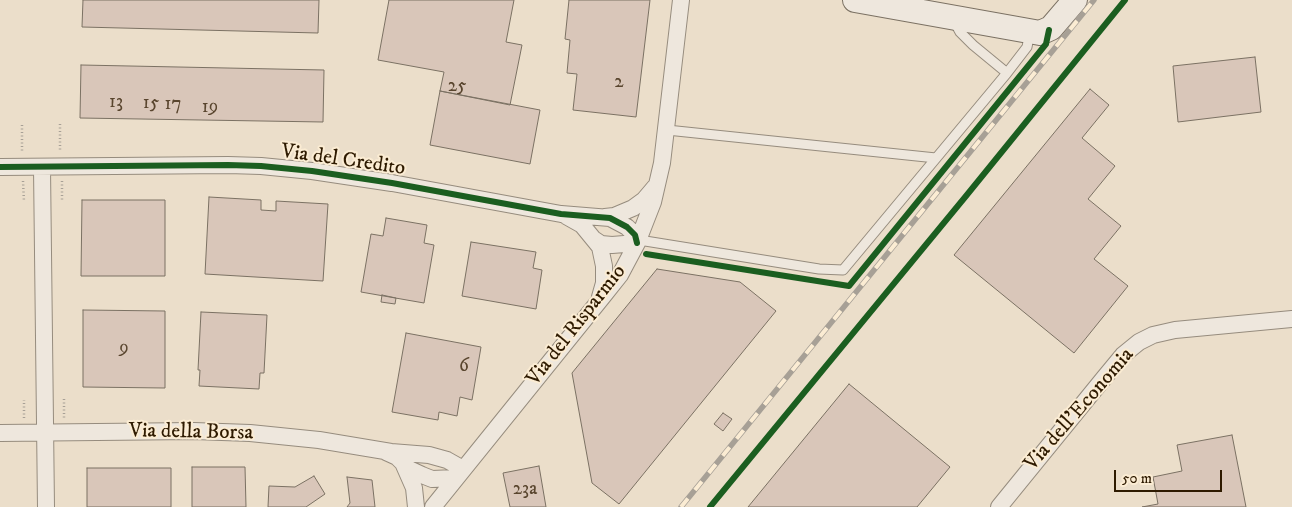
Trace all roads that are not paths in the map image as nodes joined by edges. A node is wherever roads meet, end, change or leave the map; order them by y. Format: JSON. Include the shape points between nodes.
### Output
{"nodes":[{"id":1,"x":681,"y":0,"type":"edge"},
{"id":2,"x":855,"y":0,"type":"edge"},
{"id":3,"x":1075,"y":0,"type":"edge"},
{"id":4,"x":952,"y":18,"type":"junction"},
{"id":5,"x":1030,"y":32,"type":"junction"},
{"id":6,"x":1007,"y":73,"type":"junction"},
{"id":7,"x":667,"y":130,"type":"junction"},
{"id":8,"x":936,"y":158,"type":"junction"},
{"id":9,"x":0,"y":167,"type":"edge"},
{"id":10,"x":42,"y":168,"type":"junction"},
{"id":11,"x":658,"y":183,"type":"junction"},
{"id":12,"x":561,"y":214,"type":"junction"},
{"id":13,"x":604,"y":217,"type":"junction"},
{"id":14,"x":595,"y":240,"type":"junction"},
{"id":15,"x":638,"y":241,"type":"junction"},
{"id":16,"x":599,"y":302,"type":"junction"},
{"id":17,"x":1292,"y":319,"type":"edge"},
{"id":18,"x":45,"y":432,"type":"junction"},
{"id":19,"x":0,"y":433,"type":"edge"},
{"id":20,"x":382,"y":451,"type":"junction"},
{"id":21,"x":403,"y":463,"type":"junction"},
{"id":22,"x":460,"y":474,"type":"junction"},
{"id":23,"x":46,"y":507,"type":"edge"},
{"id":24,"x":416,"y":507,"type":"edge"},
{"id":25,"x":433,"y":507,"type":"edge"},
{"id":26,"x":999,"y":507,"type":"edge"}],
"edges":[{"from":1,"to":7,"type":"street","name":"Via del Risparmio"},
{"from":2,"to":4,"type":"street"},
{"from":3,"to":5,"type":"street","via":[[1051,28],[1044,32]]},
{"from":4,"to":5,"type":"street"},
{"from":4,"to":6,"type":"lane","via":[[960,32]]},
{"from":5,"to":6,"type":"lane","via":[[1027,47]]},
{"from":6,"to":8,"type":"lane"},
{"from":7,"to":8,"type":"lane"},
{"from":7,"to":11,"type":"street","name":"Via del Risparmio"},
{"from":8,"to":15,"type":"lane","via":[[843,270]]},
{"from":9,"to":10,"type":"street","name":"Via del Credito"},
{"from":10,"to":12,"type":"street","name":"Via del Credito","via":[[273,167],[352,176]]},
{"from":10,"to":18,"type":"street"},
{"from":11,"to":13,"type":"street","name":"Via del Credito","via":[[648,197],[633,208]]},
{"from":11,"to":15,"type":"street","name":"Via del Risparmio"},
{"from":12,"to":13,"type":"street","name":"Via del Credito"},
{"from":12,"to":14,"type":"street","name":"Via del Credito","via":[[578,222]]},
{"from":13,"to":15,"type":"street","name":"Via del Credito","via":[[625,226]]},
{"from":14,"to":15,"type":"street","via":[[606,245],[629,245]]},
{"from":14,"to":16,"type":"street","name":"Via del Credito","via":[[604,266]]},
{"from":15,"to":16,"type":"street","name":"Via del Risparmio","via":[[620,274]]},
{"from":16,"to":22,"type":"street","name":"Via del Risparmio"},
{"from":17,"to":26,"type":"street","name":"Via dell'Economia","via":[[1175,330],[1153,334],[1139,342],[1126,352]]},
{"from":18,"to":19,"type":"street","name":"Via della Borsa"},
{"from":18,"to":20,"type":"street","name":"Via della Borsa","via":[[228,431]]},
{"from":18,"to":23,"type":"street"},
{"from":20,"to":21,"type":"street","name":"Via della Borsa"},
{"from":20,"to":22,"type":"street","name":"Via della Borsa","via":[[429,455],[446,460]]},
{"from":21,"to":22,"type":"street","name":"Via della Borsa","via":[[430,478]]},
{"from":21,"to":24,"type":"street","via":[[414,488]]},
{"from":22,"to":25,"type":"street","name":"Via del Risparmio"}]}
